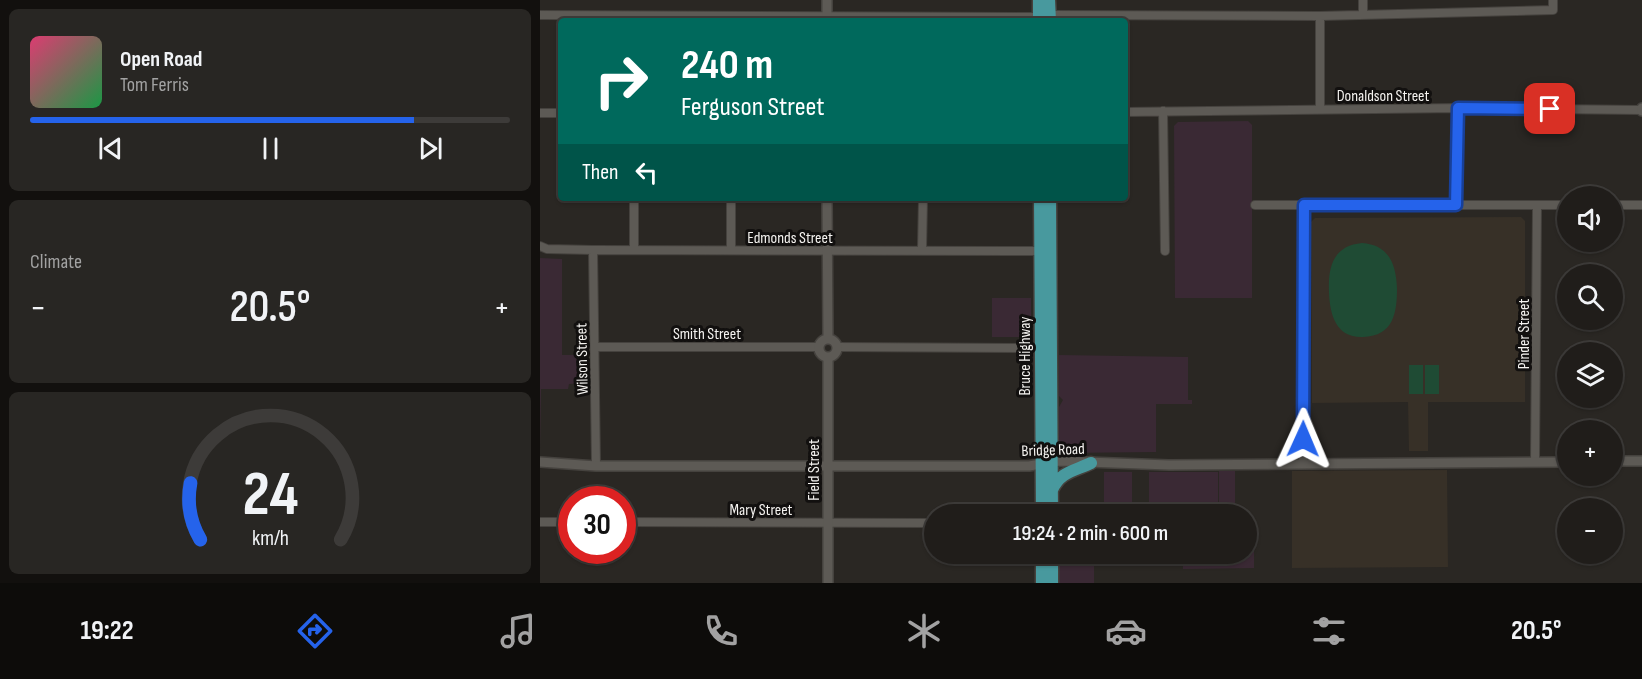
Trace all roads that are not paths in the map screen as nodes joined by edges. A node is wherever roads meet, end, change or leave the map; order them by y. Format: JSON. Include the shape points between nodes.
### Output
{"nodes":[{"id":1,"x":827,"y":0,"type":"edge"},
{"id":2,"x":1039,"y":0,"type":"edge"},
{"id":3,"x":1049,"y":0,"type":"edge"},
{"id":4,"x":1363,"y":0,"type":"edge"},
{"id":5,"x":1553,"y":0,"type":"edge"},
{"id":6,"x":540,"y":15,"type":"edge"},
{"id":7,"x":1364,"y":15,"type":"junction"},
{"id":8,"x":1320,"y":16,"type":"junction"},
{"id":9,"x":755,"y":18,"type":"edge"},
{"id":10,"x":827,"y":18,"type":"edge"},
{"id":11,"x":1044,"y":18,"type":"edge"},
{"id":12,"x":1458,"y":108,"type":"junction"},
{"id":13,"x":1320,"y":109,"type":"junction"},
{"id":14,"x":1642,"y":110,"type":"edge"},
{"id":15,"x":1163,"y":111,"type":"junction"},
{"id":16,"x":1128,"y":112,"type":"edge"},
{"id":17,"x":540,"y":113,"type":"edge"},
{"id":18,"x":558,"y":113,"type":"edge"},
{"id":19,"x":634,"y":201,"type":"edge"},
{"id":20,"x":731,"y":201,"type":"edge"},
{"id":21,"x":827,"y":201,"type":"edge"},
{"id":22,"x":923,"y":201,"type":"edge"},
{"id":23,"x":1040,"y":201,"type":"edge"},
{"id":24,"x":1050,"y":201,"type":"edge"},
{"id":25,"x":1255,"y":205,"type":"dead end"},
{"id":26,"x":1304,"y":205,"type":"junction"},
{"id":27,"x":1456,"y":205,"type":"junction"},
{"id":28,"x":1623,"y":205,"type":"edge"},
{"id":29,"x":1642,"y":205,"type":"edge"},
{"id":30,"x":1537,"y":206,"type":"junction"},
{"id":31,"x":1557,"y":206,"type":"edge"},
{"id":32,"x":540,"y":246,"type":"edge"},
{"id":33,"x":634,"y":249,"type":"junction"},
{"id":34,"x":593,"y":250,"type":"junction"},
{"id":35,"x":731,"y":250,"type":"junction"},
{"id":36,"x":922,"y":250,"type":"junction"},
{"id":37,"x":1040,"y":250,"type":"junction"},
{"id":38,"x":827,"y":251,"type":"junction"},
{"id":39,"x":1165,"y":251,"type":"dead end"},
{"id":40,"x":828,"y":338,"type":"junction"},
{"id":41,"x":595,"y":347,"type":"junction"},
{"id":42,"x":818,"y":347,"type":"junction"},
{"id":43,"x":837,"y":347,"type":"junction"},
{"id":44,"x":1040,"y":348,"type":"junction"},
{"id":45,"x":828,"y":358,"type":"junction"},
{"id":46,"x":1623,"y":461,"type":"edge"},
{"id":47,"x":1642,"y":461,"type":"edge"},
{"id":48,"x":540,"y":462,"type":"edge"},
{"id":49,"x":1535,"y":462,"type":"junction"},
{"id":50,"x":1557,"y":462,"type":"edge"},
{"id":51,"x":1046,"y":463,"type":"junction"},
{"id":52,"x":1091,"y":463,"type":"junction"},
{"id":53,"x":1303,"y":463,"type":"junction"},
{"id":54,"x":828,"y":465,"type":"junction"},
{"id":55,"x":596,"y":466,"type":"junction"},
{"id":56,"x":1051,"y":491,"type":"junction"},
{"id":57,"x":1043,"y":504,"type":"edge"},
{"id":58,"x":1052,"y":504,"type":"edge"},
{"id":59,"x":540,"y":522,"type":"edge"},
{"id":60,"x":558,"y":522,"type":"edge"},
{"id":61,"x":636,"y":522,"type":"edge"},
{"id":62,"x":828,"y":522,"type":"junction"},
{"id":63,"x":924,"y":523,"type":"edge"},
{"id":64,"x":1042,"y":564,"type":"edge"},
{"id":65,"x":1052,"y":564,"type":"edge"},
{"id":66,"x":828,"y":583,"type":"edge"},
{"id":67,"x":1042,"y":583,"type":"edge"},
{"id":68,"x":1052,"y":583,"type":"edge"}],
"edges":[{"from":1,"to":10,"type":"street"},
{"from":2,"to":11,"type":"highway"},
{"from":3,"to":11,"type":"highway"},
{"from":4,"to":7,"type":"street"},
{"from":5,"to":7,"type":"street","via":[[1553,10]]},
{"from":6,"to":9,"type":"street"},
{"from":7,"to":8,"type":"street"},
{"from":8,"to":11,"type":"street"},
{"from":8,"to":13,"type":"street"},
{"from":12,"to":13,"type":"street","name":"Donaldson Street"},
{"from":12,"to":14,"type":"street","name":"Donaldson Street"},
{"from":12,"to":27,"type":"street"},
{"from":13,"to":15,"type":"street","name":"Donaldson Street"},
{"from":15,"to":16,"type":"street","name":"Donaldson Street"},
{"from":15,"to":39,"type":"street"},
{"from":17,"to":18,"type":"street"},
{"from":19,"to":33,"type":"street"},
{"from":20,"to":35,"type":"street"},
{"from":21,"to":38,"type":"street"},
{"from":22,"to":36,"type":"street"},
{"from":23,"to":37,"type":"highway","name":"Bruce Highway"},
{"from":24,"to":51,"type":"highway","name":"Bruce Highway"},
{"from":25,"to":26,"type":"street"},
{"from":26,"to":27,"type":"street"},
{"from":26,"to":53,"type":"street"},
{"from":27,"to":30,"type":"street"},
{"from":28,"to":29,"type":"street"},
{"from":30,"to":31,"type":"street"},
{"from":30,"to":49,"type":"street","name":"Pinder Street"},
{"from":32,"to":34,"type":"street","name":"Edmonds Street"},
{"from":33,"to":34,"type":"street","name":"Edmonds Street"},
{"from":33,"to":35,"type":"street","name":"Edmonds Street"},
{"from":34,"to":41,"type":"street","name":"Wilson Street"},
{"from":35,"to":38,"type":"street","name":"Edmonds Street"},
{"from":36,"to":37,"type":"street","name":"Edmonds Street"},
{"from":36,"to":38,"type":"street","name":"Edmonds Street"},
{"from":37,"to":44,"type":"highway","name":"Bruce Highway"},
{"from":38,"to":40,"type":"street"},
{"from":40,"to":42,"type":"street"},
{"from":40,"to":43,"type":"street"},
{"from":41,"to":42,"type":"street","name":"Smith Street"},
{"from":41,"to":55,"type":"street","name":"Wilson Street"},
{"from":42,"to":45,"type":"street","via":[[820,354]]},
{"from":43,"to":44,"type":"street"},
{"from":43,"to":45,"type":"street","via":[[835,355]]},
{"from":44,"to":51,"type":"highway","name":"Bruce Highway"},
{"from":45,"to":54,"type":"street","name":"Field Street"},
{"from":46,"to":47,"type":"street"},
{"from":48,"to":55,"type":"street","name":"Bridge Road"},
{"from":49,"to":50,"type":"street","name":"Bridge Road"},
{"from":49,"to":53,"type":"street","name":"Bridge Road"},
{"from":51,"to":52,"type":"street","name":"Bridge Road"},
{"from":51,"to":54,"type":"street","name":"Bridge Road"},
{"from":51,"to":56,"type":"highway","name":"Bruce Highway"},
{"from":51,"to":57,"type":"highway","name":"Bruce Highway"},
{"from":52,"to":53,"type":"street","name":"Bridge Road"},
{"from":52,"to":56,"type":"highway","via":[[1066,472]]},
{"from":54,"to":55,"type":"street","name":"Bridge Road"},
{"from":54,"to":62,"type":"street","name":"Field Street"},
{"from":56,"to":58,"type":"highway","name":"Bruce Highway"},
{"from":59,"to":60,"type":"street"},
{"from":61,"to":62,"type":"street","name":"Mary Street"},
{"from":62,"to":63,"type":"street","name":"Mary Street"},
{"from":62,"to":66,"type":"street","name":"Field Street"},
{"from":64,"to":67,"type":"highway"},
{"from":65,"to":68,"type":"highway"}]}
